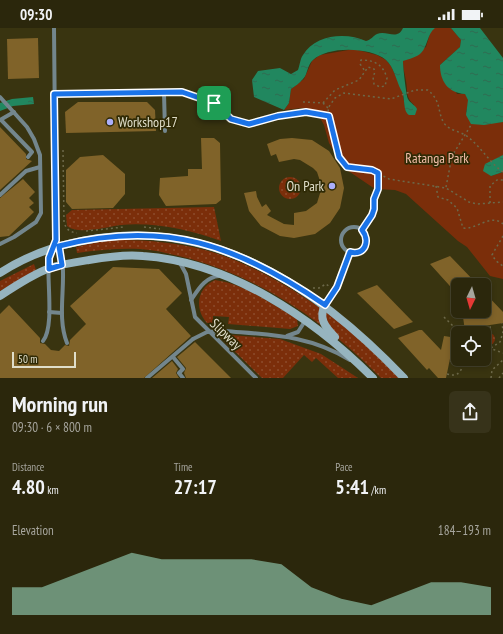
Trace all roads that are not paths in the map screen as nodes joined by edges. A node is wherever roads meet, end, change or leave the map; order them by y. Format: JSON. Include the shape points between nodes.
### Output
{"nodes":[{"id":1,"x":54,"y":28,"type":"edge"},
{"id":2,"x":164,"y":93,"type":"junction"},
{"id":3,"x":54,"y":94,"type":"junction"},
{"id":4,"x":0,"y":96,"type":"edge"},
{"id":5,"x":14,"y":112,"type":"junction"},
{"id":6,"x":231,"y":119,"type":"road end"},
{"id":7,"x":0,"y":120,"type":"edge"},
{"id":8,"x":165,"y":131,"type":"dead end"},
{"id":9,"x":28,"y":157,"type":"dead end"},
{"id":10,"x":40,"y":167,"type":"junction"},
{"id":11,"x":0,"y":195,"type":"edge"},
{"id":12,"x":0,"y":244,"type":"edge"},
{"id":13,"x":55,"y":244,"type":"junction"},
{"id":14,"x":350,"y":252,"type":"junction"},
{"id":15,"x":179,"y":261,"type":"junction"},
{"id":16,"x":62,"y":265,"type":"junction"},
{"id":17,"x":49,"y":269,"type":"junction"},
{"id":18,"x":0,"y":273,"type":"edge"},
{"id":19,"x":225,"y":276,"type":"junction"},
{"id":20,"x":0,"y":296,"type":"edge"},
{"id":21,"x":191,"y":300,"type":"junction"},
{"id":22,"x":325,"y":305,"type":"junction"},
{"id":23,"x":49,"y":312,"type":"junction"},
{"id":24,"x":62,"y":313,"type":"junction"},
{"id":25,"x":305,"y":320,"type":"junction"},
{"id":26,"x":282,"y":336,"type":"junction"},
{"id":27,"x":43,"y":341,"type":"dead end"},
{"id":28,"x":67,"y":343,"type":"dead end"},
{"id":29,"x":172,"y":357,"type":"junction"},
{"id":30,"x":356,"y":360,"type":"junction"},
{"id":31,"x":371,"y":375,"type":"edge"},
{"id":32,"x":181,"y":376,"type":"edge"},
{"id":33,"x":146,"y":378,"type":"edge"},
{"id":34,"x":256,"y":378,"type":"edge"},
{"id":35,"x":404,"y":378,"type":"edge"}],
"edges":[{"from":1,"to":3,"type":"lane"},
{"from":2,"to":3,"type":"lane"},
{"from":2,"to":6,"type":"lane","via":[[182,92],[214,103]]},
{"from":2,"to":8,"type":"lane"},
{"from":3,"to":13,"type":"lane"},
{"from":4,"to":5,"type":"lane"},
{"from":5,"to":7,"type":"lane"},
{"from":5,"to":10,"type":"lane","via":[[34,139],[40,155]]},
{"from":7,"to":9,"type":"lane","via":[[32,152]]},
{"from":10,"to":11,"type":"lane","via":[[26,171]]},
{"from":10,"to":12,"type":"lane","via":[[39,218]]},
{"from":13,"to":16,"type":"lane"},
{"from":13,"to":17,"type":"lane"},
{"from":13,"to":18,"type":"main road"},
{"from":13,"to":22,"type":"main road","via":[[120,235],[159,235],[182,239],[257,264]]},
{"from":14,"to":14,"type":"lane","via":[[361,251],[367,242],[366,235],[355,227],[348,228],[341,240],[343,247]]},
{"from":14,"to":22,"type":"lane","via":[[337,287]]},
{"from":15,"to":16,"type":"main road","via":[[141,255]]},
{"from":15,"to":19,"type":"main road"},
{"from":15,"to":21,"type":"lane","name":"Slipway","via":[[186,274]]},
{"from":16,"to":17,"type":"main road"},
{"from":16,"to":24,"type":"lane"},
{"from":17,"to":20,"type":"main road"},
{"from":17,"to":23,"type":"lane"},
{"from":19,"to":21,"type":"lane","via":[[213,277],[205,282]]},
{"from":19,"to":25,"type":"main road","via":[[268,297]]},
{"from":21,"to":34,"type":"lane","name":"Slipway","via":[[192,311],[199,323]]},
{"from":22,"to":30,"type":"main road","via":[[321,313],[322,320]]},
{"from":22,"to":35,"type":"main road"},
{"from":23,"to":24,"type":"lane"},
{"from":23,"to":27,"type":"lane","via":[[47,334]]},
{"from":24,"to":28,"type":"lane"},
{"from":25,"to":26,"type":"lane","via":[[298,332]]},
{"from":25,"to":30,"type":"main road"},
{"from":26,"to":29,"type":"lane","bridge":true,"via":[[208,332],[193,339]]},
{"from":26,"to":31,"type":"lane","via":[[303,339],[325,347]]},
{"from":29,"to":32,"type":"lane","via":[[183,369]]},
{"from":29,"to":33,"type":"lane"},
{"from":30,"to":31,"type":"main road"}]}
